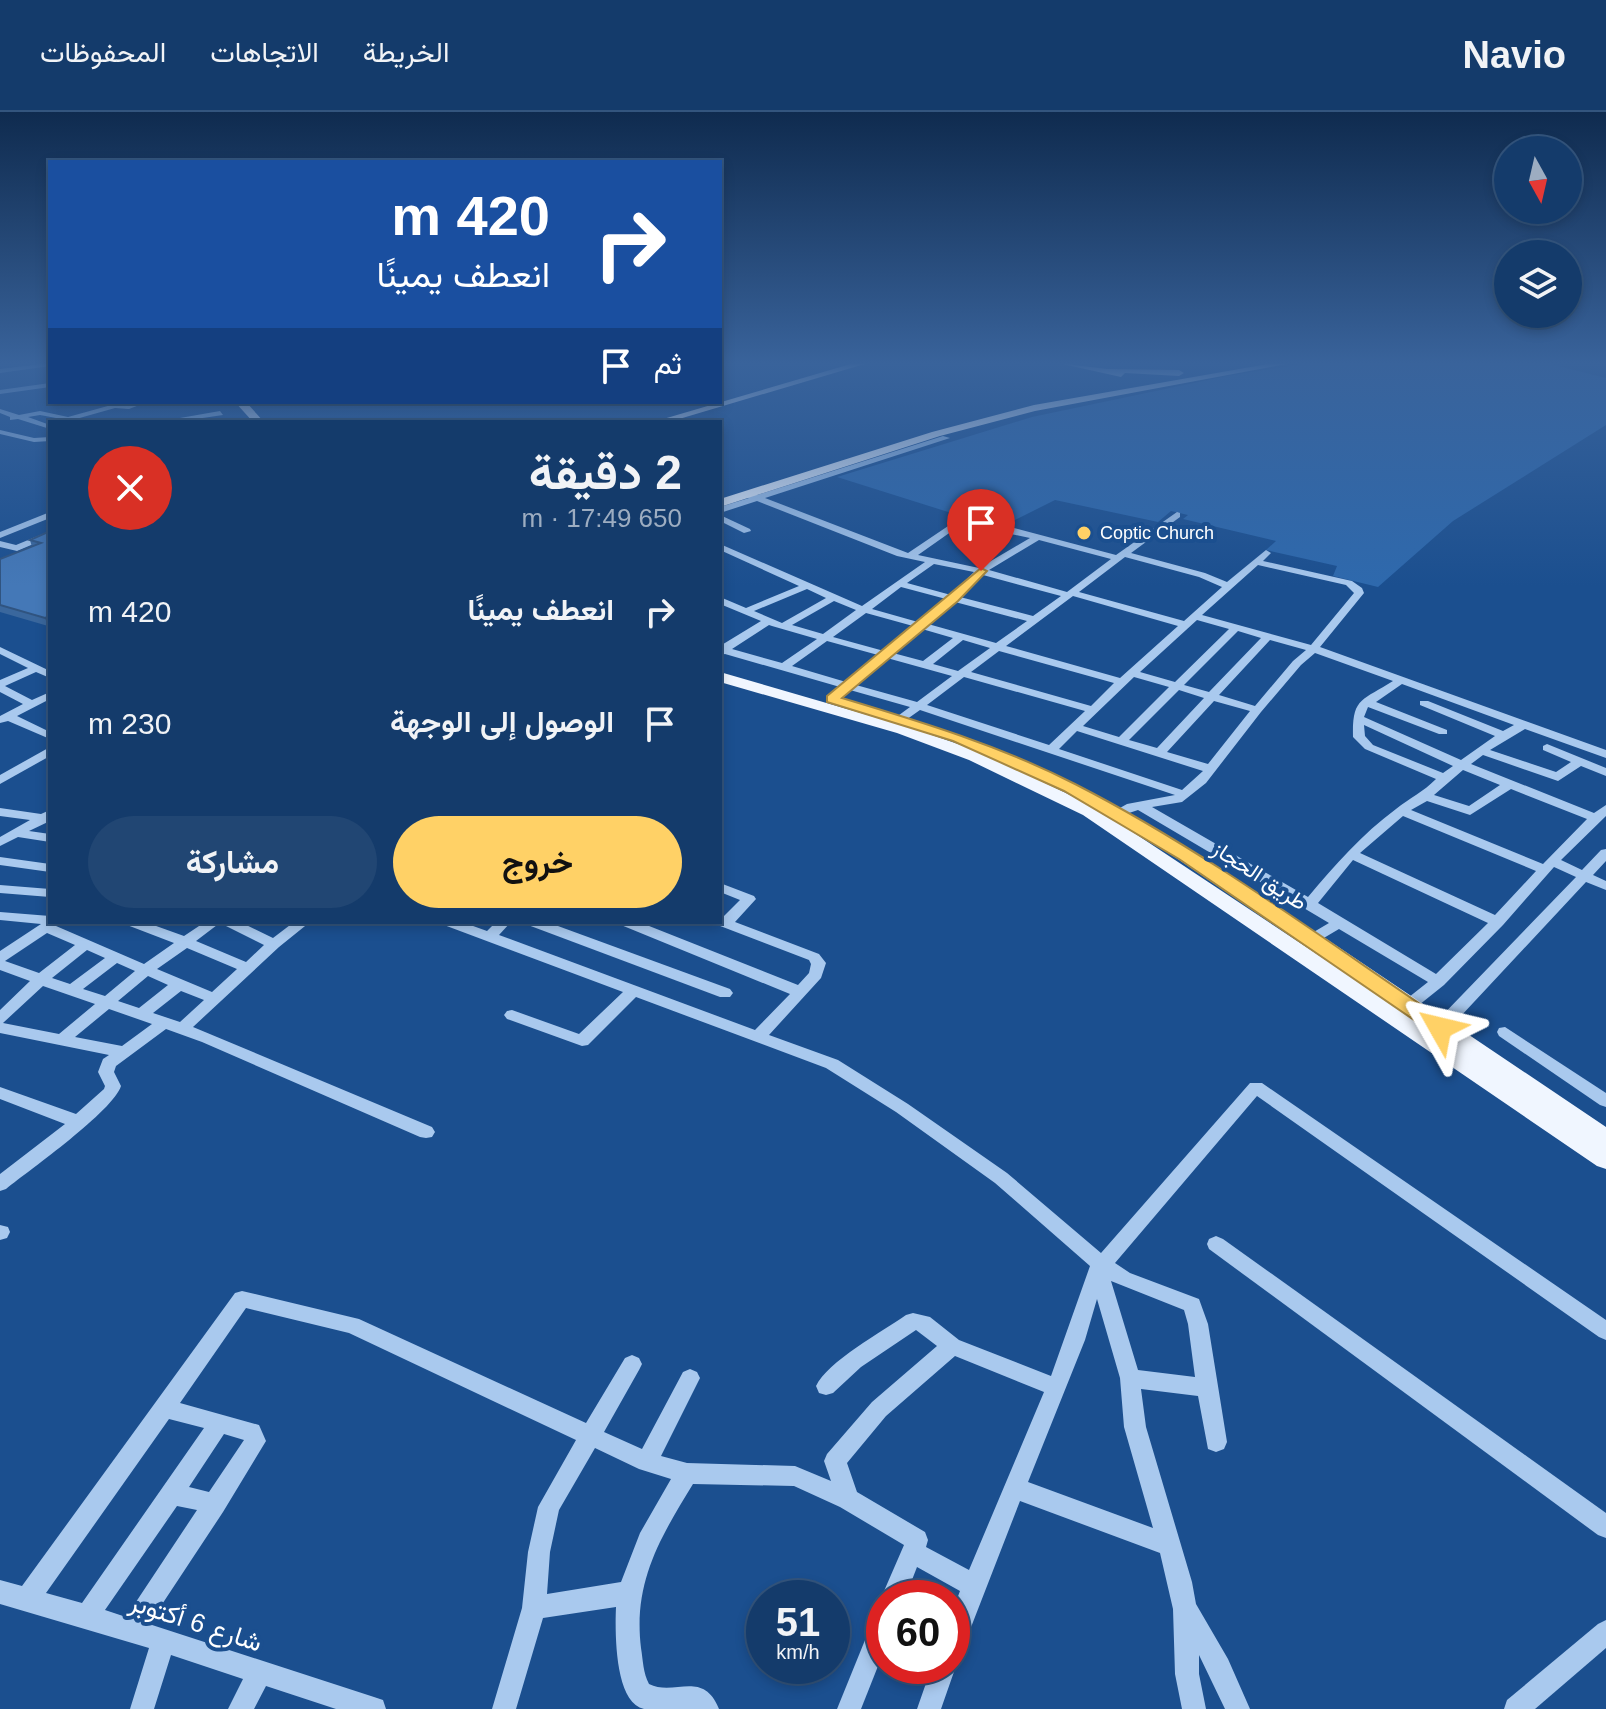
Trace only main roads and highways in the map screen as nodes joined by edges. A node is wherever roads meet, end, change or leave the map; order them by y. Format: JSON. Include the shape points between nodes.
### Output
{"nodes":[{"id":1,"x":936,"y":438,"type":"edge"},
{"id":2,"x":722,"y":503,"type":"edge"},
{"id":3,"x":722,"y":654,"type":"edge"},
{"id":4,"x":722,"y":678,"type":"edge"},
{"id":5,"x":1606,"y":1139,"type":"edge"},
{"id":6,"x":1606,"y":1159,"type":"edge"}],
"edges":[{"from":1,"to":2,"type":"main road"},
{"from":3,"to":5,"type":"main road","name":"طريق الحجاز","via":[[832,699],[989,750],[1117,813]]},
{"from":4,"to":6,"type":"main road","name":"طريق الحجاز","via":[[932,741],[1076,804]]}]}
